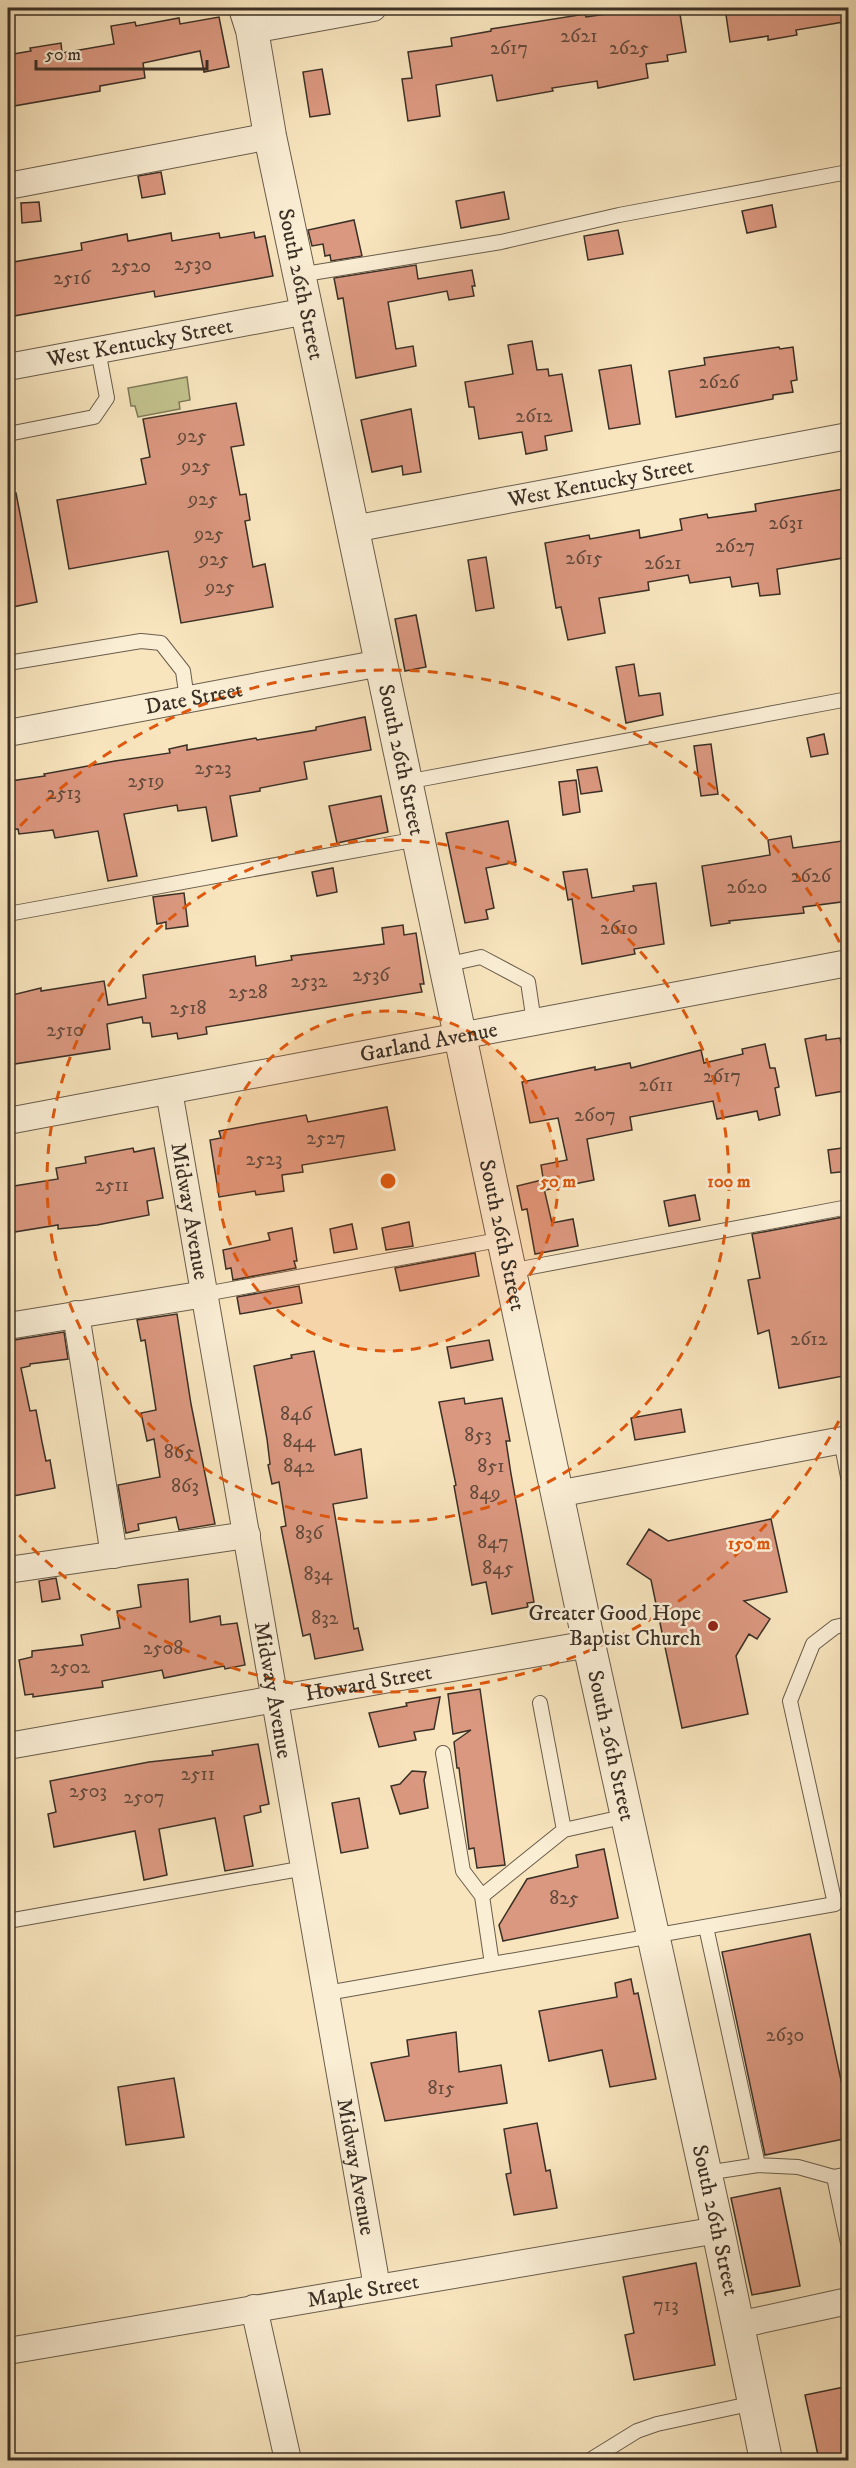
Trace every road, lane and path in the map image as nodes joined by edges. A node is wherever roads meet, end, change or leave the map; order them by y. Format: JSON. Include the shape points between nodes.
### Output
{"nodes":[{"id":1,"x":373,"y":8,"type":"edge"},
{"id":2,"x":249,"y":19,"type":"edge"},
{"id":3,"x":270,"y":136,"type":"junction"},
{"id":4,"x":849,"y":172,"type":"edge"},
{"id":5,"x":8,"y":186,"type":"edge"},
{"id":6,"x":299,"y":275,"type":"junction"},
{"id":7,"x":307,"y":311,"type":"junction"},
{"id":8,"x":98,"y":350,"type":"junction"},
{"id":9,"x":8,"y":367,"type":"edge"},
{"id":10,"x":8,"y":434,"type":"edge"},
{"id":11,"x":849,"y":436,"type":"edge"},
{"id":12,"x":353,"y":529,"type":"junction"},
{"id":13,"x":8,"y":663,"type":"edge"},
{"id":14,"x":381,"y":663,"type":"junction"},
{"id":15,"x":187,"y":699,"type":"junction"},
{"id":16,"x":849,"y":699,"type":"edge"},
{"id":17,"x":8,"y":733,"type":"edge"},
{"id":18,"x":406,"y":782,"type":"junction"},
{"id":19,"x":418,"y":839,"type":"junction"},
{"id":20,"x":8,"y":914,"type":"edge"},
{"id":21,"x":849,"y":963,"type":"edge"},
{"id":22,"x":445,"y":964,"type":"junction"},
{"id":23,"x":534,"y":1022,"type":"junction"},
{"id":24,"x":460,"y":1035,"type":"junction"},
{"id":25,"x":169,"y":1091,"type":"junction"},
{"id":26,"x":8,"y":1121,"type":"edge"},
{"id":27,"x":849,"y":1207,"type":"edge"},
{"id":28,"x":504,"y":1239,"type":"junction"},
{"id":29,"x":510,"y":1271,"type":"junction"},
{"id":30,"x":205,"y":1294,"type":"junction"},
{"id":31,"x":76,"y":1314,"type":"junction"},
{"id":32,"x":8,"y":1326,"type":"edge"},
{"id":33,"x":845,"y":1440,"type":"edge"},
{"id":34,"x":849,"y":1478,"type":"edge"},
{"id":35,"x":557,"y":1494,"type":"junction"},
{"id":36,"x":247,"y":1535,"type":"junction"},
{"id":37,"x":114,"y":1555,"type":"junction"},
{"id":38,"x":8,"y":1570,"type":"edge"},
{"id":39,"x":849,"y":1624,"type":"edge"},
{"id":40,"x":589,"y":1644,"type":"junction"},
{"id":41,"x":276,"y":1699,"type":"junction"},
{"id":42,"x":540,"y":1703,"type":"dead end"},
{"id":43,"x":8,"y":1746,"type":"edge"},
{"id":44,"x":444,"y":1753,"type":"dead end"},
{"id":45,"x":627,"y":1816,"type":"junction"},
{"id":46,"x":564,"y":1830,"type":"junction"},
{"id":47,"x":305,"y":1868,"type":"junction"},
{"id":48,"x":482,"y":1896,"type":"junction"},
{"id":49,"x":842,"y":1903,"type":"edge"},
{"id":50,"x":8,"y":1922,"type":"edge"},
{"id":51,"x":706,"y":1927,"type":"junction"},
{"id":52,"x":654,"y":1936,"type":"junction"},
{"id":53,"x":492,"y":1964,"type":"junction"},
{"id":54,"x":327,"y":1993,"type":"junction"},
{"id":55,"x":758,"y":2166,"type":"junction"},
{"id":56,"x":706,"y":2173,"type":"junction"},
{"id":57,"x":849,"y":2174,"type":"edge"},
{"id":58,"x":834,"y":2176,"type":"junction"},
{"id":59,"x":718,"y":2230,"type":"junction"},
{"id":60,"x":849,"y":2242,"type":"edge"},
{"id":61,"x":377,"y":2287,"type":"junction"},
{"id":62,"x":849,"y":2301,"type":"edge"},
{"id":63,"x":254,"y":2308,"type":"junction"},
{"id":64,"x":738,"y":2325,"type":"junction"},
{"id":65,"x":8,"y":2351,"type":"edge"},
{"id":66,"x":754,"y":2403,"type":"junction"},
{"id":67,"x":593,"y":2459,"type":"edge"},
{"id":68,"x":288,"y":2460,"type":"edge"},
{"id":69,"x":765,"y":2460,"type":"edge"}],
"edges":[{"from":1,"to":2,"type":"street"},
{"from":2,"to":3,"type":"street","name":"South 26th Street"},
{"from":3,"to":5,"type":"street"},
{"from":3,"to":6,"type":"street","name":"South 26th Street"},
{"from":4,"to":6,"type":"lane","via":[[619,215],[501,242]]},
{"from":6,"to":7,"type":"street","name":"South 26th Street"},
{"from":7,"to":8,"type":"street","name":"West Kentucky Street"},
{"from":7,"to":12,"type":"street","name":"South 26th Street"},
{"from":8,"to":9,"type":"street","name":"West Kentucky Street"},
{"from":8,"to":10,"type":"lane","via":[[108,398],[94,417]]},
{"from":11,"to":12,"type":"street","name":"West Kentucky Street"},
{"from":12,"to":14,"type":"street","name":"South 26th Street"},
{"from":13,"to":15,"type":"lane","via":[[141,641],[161,643],[183,671]]},
{"from":14,"to":15,"type":"street","name":"Date Street"},
{"from":14,"to":18,"type":"street","name":"South 26th Street"},
{"from":15,"to":17,"type":"street","name":"Date Street"},
{"from":16,"to":18,"type":"lane"},
{"from":18,"to":19,"type":"street","name":"South 26th Street"},
{"from":19,"to":20,"type":"lane"},
{"from":19,"to":22,"type":"street","name":"South 26th Street"},
{"from":21,"to":23,"type":"street","name":"Garland Avenue"},
{"from":22,"to":23,"type":"lane","via":[[481,957],[528,982]]},
{"from":22,"to":24,"type":"street","name":"South 26th Street"},
{"from":23,"to":24,"type":"street","name":"Garland Avenue"},
{"from":24,"to":25,"type":"street","name":"Garland Avenue"},
{"from":24,"to":28,"type":"street","name":"South 26th Street"},
{"from":25,"to":26,"type":"street","name":"Garland Avenue"},
{"from":25,"to":30,"type":"street","name":"Midway Avenue"},
{"from":27,"to":29,"type":"lane"},
{"from":28,"to":29,"type":"street","name":"South 26th Street"},
{"from":28,"to":30,"type":"lane"},
{"from":29,"to":35,"type":"street","name":"South 26th Street"},
{"from":30,"to":31,"type":"street"},
{"from":30,"to":36,"type":"street","name":"Midway Avenue"},
{"from":31,"to":32,"type":"street"},
{"from":31,"to":37,"type":"street"},
{"from":33,"to":34,"type":"lane"},
{"from":33,"to":35,"type":"street"},
{"from":35,"to":40,"type":"street","name":"South 26th Street"},
{"from":36,"to":37,"type":"street"},
{"from":36,"to":41,"type":"street","name":"Midway Avenue"},
{"from":37,"to":38,"type":"street"},
{"from":39,"to":49,"type":"lane","via":[[836,1627],[813,1644],[790,1701]]},
{"from":40,"to":41,"type":"street","name":"Howard Street"},
{"from":40,"to":45,"type":"street","name":"South 26th Street"},
{"from":41,"to":43,"type":"street","name":"Howard Street"},
{"from":41,"to":47,"type":"street","name":"Midway Avenue"},
{"from":42,"to":46,"type":"lane"},
{"from":44,"to":48,"type":"lane","via":[[463,1870]]},
{"from":45,"to":46,"type":"lane"},
{"from":45,"to":52,"type":"street","name":"South 26th Street"},
{"from":46,"to":48,"type":"lane"},
{"from":47,"to":50,"type":"lane"},
{"from":47,"to":54,"type":"street","name":"Midway Avenue"},
{"from":48,"to":53,"type":"lane"},
{"from":49,"to":51,"type":"lane"},
{"from":51,"to":52,"type":"lane"},
{"from":51,"to":55,"type":"lane"},
{"from":52,"to":53,"type":"lane"},
{"from":52,"to":56,"type":"street","name":"South 26th Street"},
{"from":53,"to":54,"type":"lane"},
{"from":54,"to":61,"type":"street","name":"Midway Avenue"},
{"from":55,"to":56,"type":"lane"},
{"from":55,"to":58,"type":"lane","via":[[798,2167]]},
{"from":56,"to":59,"type":"street","name":"South 26th Street"},
{"from":57,"to":58,"type":"lane"},
{"from":58,"to":60,"type":"lane"},
{"from":59,"to":61,"type":"street","name":"Maple Street"},
{"from":59,"to":64,"type":"street","name":"South 26th Street"},
{"from":61,"to":63,"type":"street","name":"Maple Street"},
{"from":62,"to":64,"type":"street"},
{"from":63,"to":65,"type":"street","name":"Maple Street"},
{"from":63,"to":68,"type":"street"},
{"from":64,"to":66,"type":"street","name":"South 26th Street"},
{"from":66,"to":67,"type":"lane","via":[[657,2424],[637,2431]]},
{"from":66,"to":69,"type":"street","name":"South 26th Street"}]}
